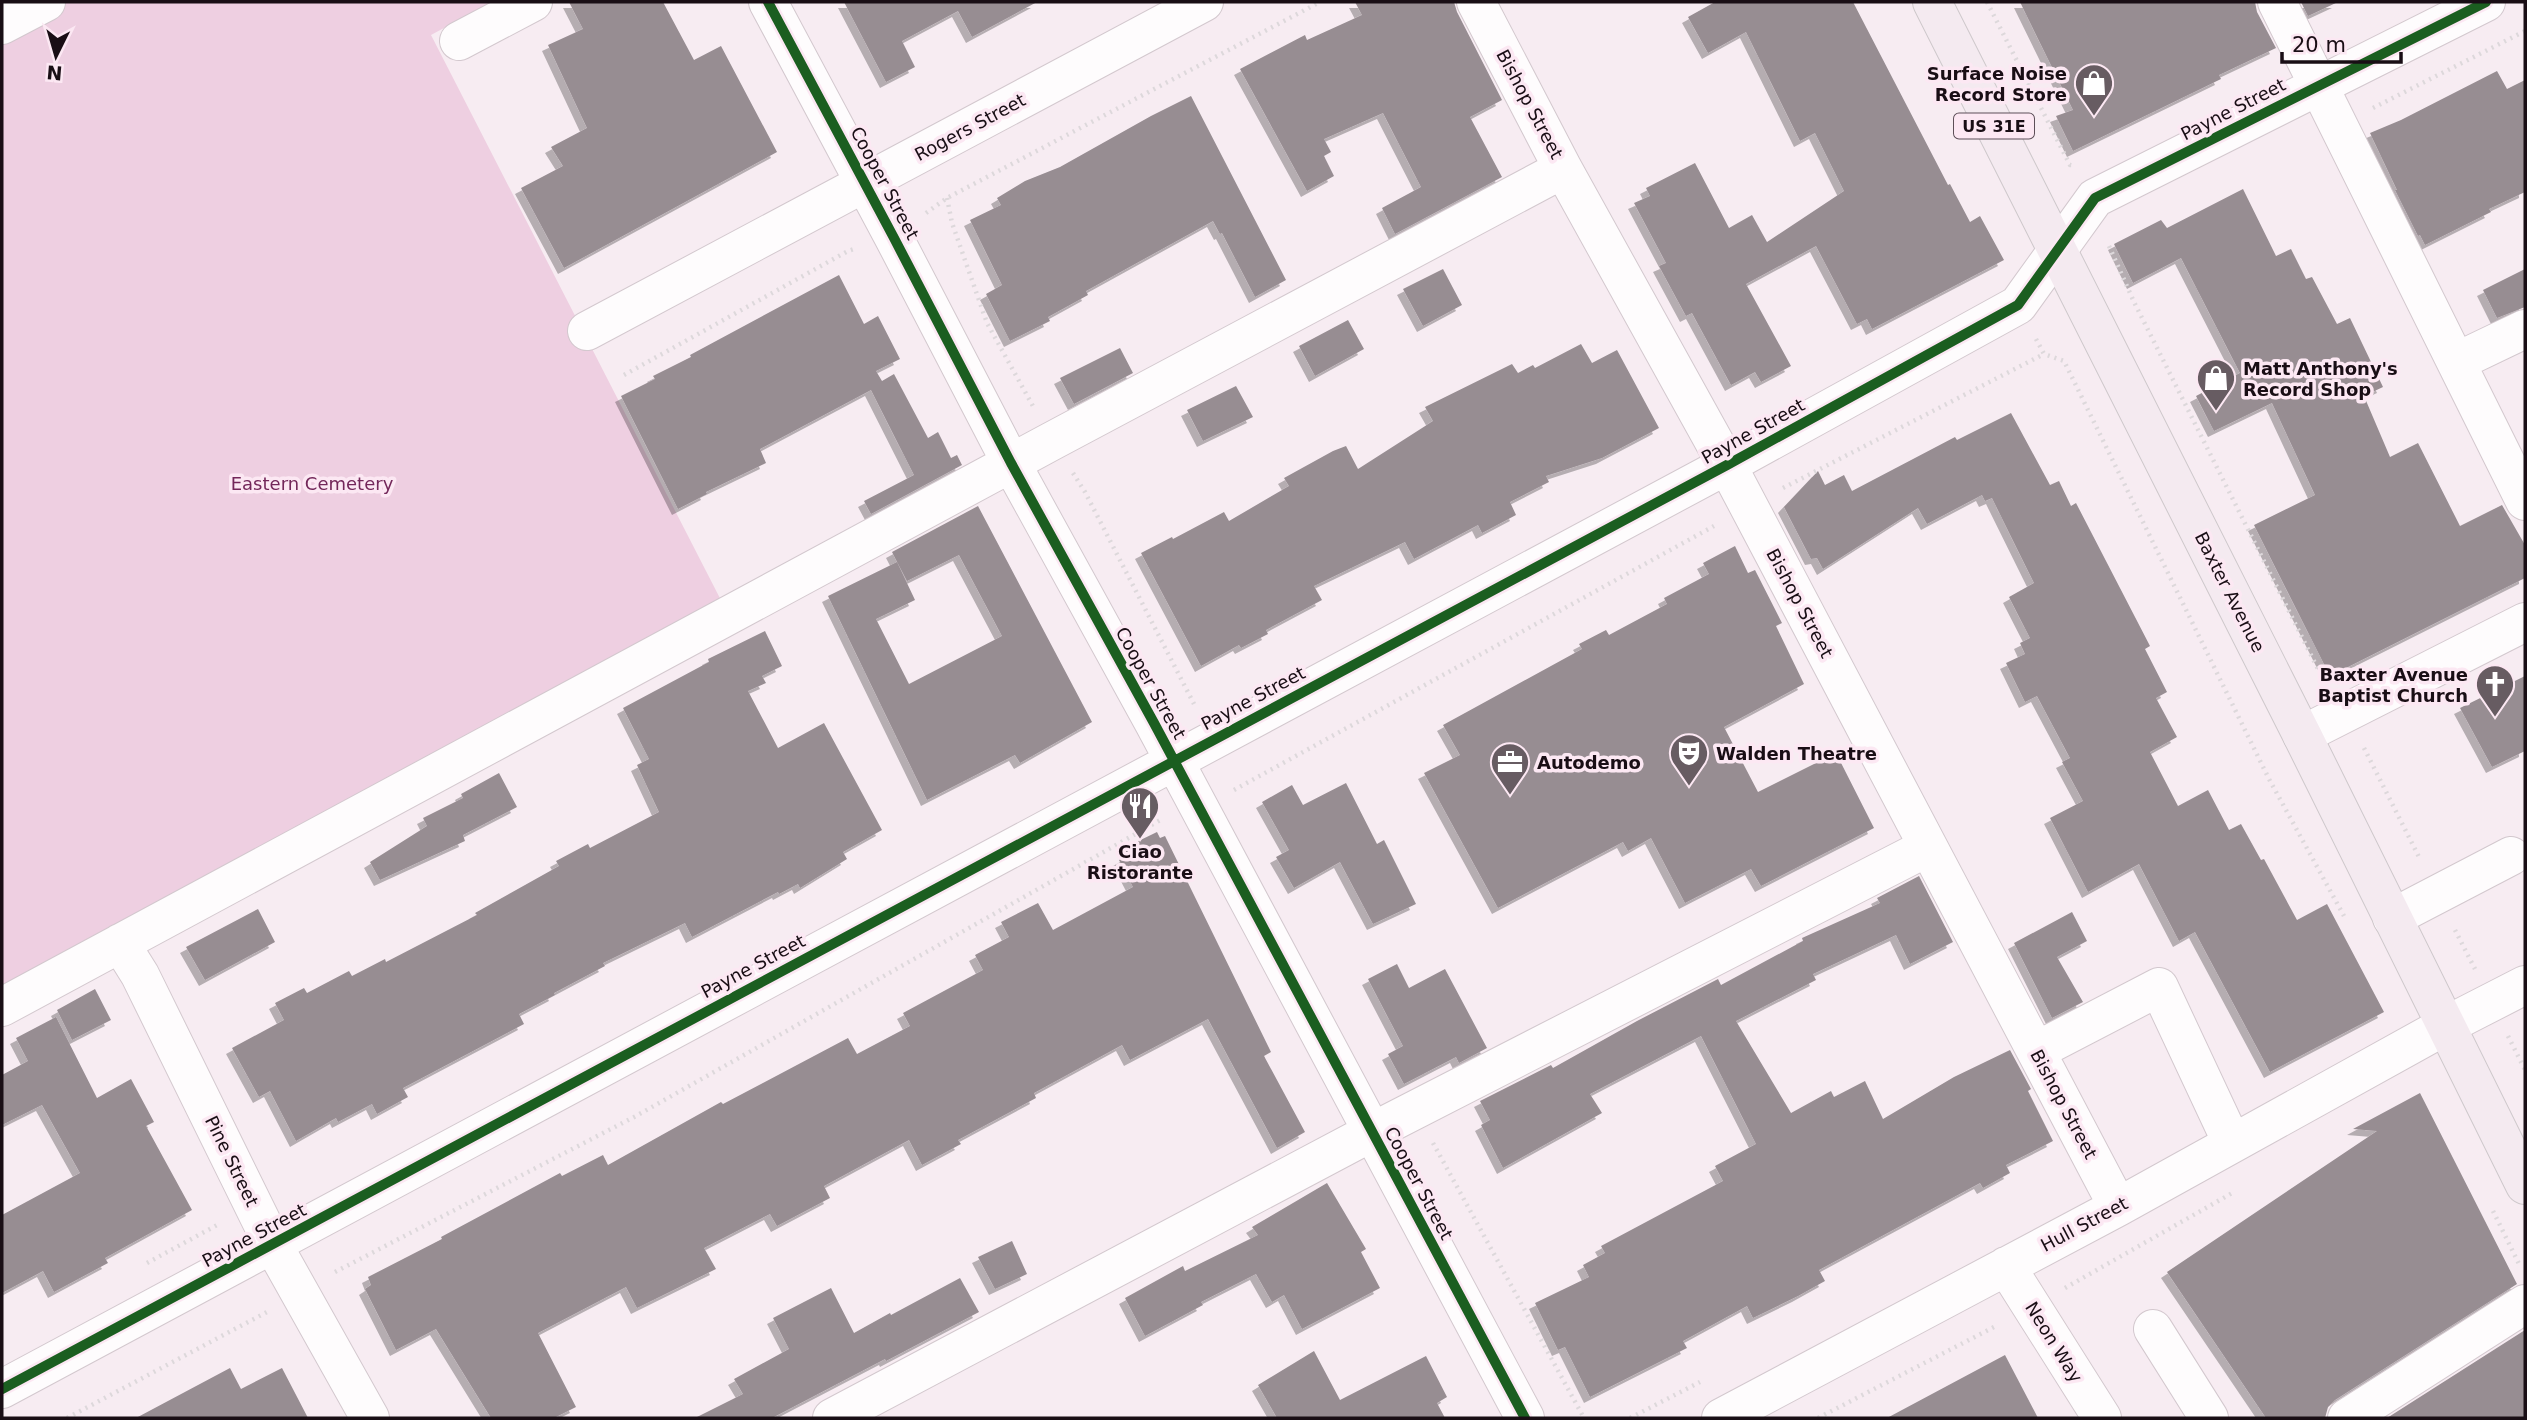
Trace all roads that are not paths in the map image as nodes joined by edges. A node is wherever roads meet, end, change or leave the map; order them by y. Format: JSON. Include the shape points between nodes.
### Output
{"nodes":[{"id":1,"x":46,"y":2,"type":"edge"},
{"id":2,"x":533,"y":2,"type":"edge"},
{"id":3,"x":768,"y":2,"type":"edge"},
{"id":4,"x":1205,"y":2,"type":"edge"},
{"id":5,"x":1476,"y":2,"type":"edge"},
{"id":6,"x":1932,"y":2,"type":"edge"},
{"id":7,"x":2277,"y":2,"type":"edge"},
{"id":8,"x":2486,"y":2,"type":"edge"},
{"id":9,"x":2,"y":25,"type":"edge"},
{"id":10,"x":459,"y":41,"type":"dead end"},
{"id":11,"x":2319,"y":86,"type":"junction"},
{"id":12,"x":1563,"y":169,"type":"junction"},
{"id":13,"x":865,"y":183,"type":"junction"},
{"id":14,"x":2057,"y":251,"type":"junction"},
{"id":15,"x":2525,"y":329,"type":"edge"},
{"id":16,"x":587,"y":331,"type":"dead end"},
{"id":17,"x":2456,"y":362,"type":"junction"},
{"id":18,"x":1011,"y":463,"type":"junction"},
{"id":19,"x":1727,"y":465,"type":"junction"},
{"id":20,"x":2525,"y":501,"type":"edge"},
{"id":21,"x":2525,"y":622,"type":"edge"},
{"id":22,"x":2302,"y":735,"type":"junction"},
{"id":23,"x":1174,"y":760,"type":"junction"},
{"id":24,"x":1928,"y":847,"type":"junction"},
{"id":25,"x":2521,"y":859,"type":"edge"},
{"id":26,"x":2392,"y":918,"type":"junction"},
{"id":27,"x":120,"y":943,"type":"junction"},
{"id":28,"x":2525,"y":985,"type":"edge"},
{"id":29,"x":2,"y":1007,"type":"edge"},
{"id":30,"x":2445,"y":1026,"type":"junction"},
{"id":31,"x":2036,"y":1051,"type":"junction"},
{"id":32,"x":1372,"y":1132,"type":"junction"},
{"id":33,"x":2232,"y":1143,"type":"junction"},
{"id":34,"x":2525,"y":1185,"type":"edge"},
{"id":35,"x":2118,"y":1206,"type":"junction"},
{"id":36,"x":273,"y":1245,"type":"junction"},
{"id":37,"x":2006,"y":1266,"type":"junction"},
{"id":38,"x":2525,"y":1304,"type":"edge"},
{"id":39,"x":2152,"y":1329,"type":"dead end"},
{"id":40,"x":2,"y":1390,"type":"edge"},
{"id":41,"x":370,"y":1418,"type":"edge"},
{"id":42,"x":832,"y":1418,"type":"edge"},
{"id":43,"x":1525,"y":1418,"type":"edge"},
{"id":44,"x":1721,"y":1418,"type":"edge"},
{"id":45,"x":2102,"y":1418,"type":"edge"},
{"id":46,"x":2209,"y":1418,"type":"edge"},
{"id":47,"x":2347,"y":1418,"type":"edge"}],
"edges":[{"from":1,"to":9,"type":"street"},
{"from":2,"to":10,"type":"street"},
{"from":3,"to":13,"type":"street","name":"Cooper Street"},
{"from":4,"to":13,"type":"street","name":"Rogers Street"},
{"from":5,"to":12,"type":"street","name":"Bishop Street"},
{"from":6,"to":14,"type":"main road","name":"Baxter Avenue","number":"US 31E"},
{"from":7,"to":11,"type":"street"},
{"from":8,"to":11,"type":"street","name":"Payne Street"},
{"from":11,"to":14,"type":"street","name":"Payne Street","via":[[2095,198]]},
{"from":11,"to":17,"type":"street"},
{"from":12,"to":18,"type":"street"},
{"from":12,"to":19,"type":"street","name":"Bishop Street"},
{"from":13,"to":16,"type":"street","name":"Rogers Street"},
{"from":13,"to":18,"type":"street","name":"Cooper Street"},
{"from":14,"to":19,"type":"street","name":"Payne Street","via":[[2018,305]]},
{"from":14,"to":22,"type":"main road","name":"Baxter Avenue","number":"US 31E"},
{"from":15,"to":17,"type":"street"},
{"from":17,"to":20,"type":"street"},
{"from":18,"to":23,"type":"street","name":"Cooper Street"},
{"from":18,"to":27,"type":"street"},
{"from":19,"to":23,"type":"street","name":"Payne Street"},
{"from":19,"to":24,"type":"street","name":"Bishop Street"},
{"from":21,"to":22,"type":"street"},
{"from":22,"to":26,"type":"main road","name":"Baxter Avenue","number":"US 31E"},
{"from":23,"to":32,"type":"street","name":"Cooper Street"},
{"from":23,"to":36,"type":"street","name":"Payne Street"},
{"from":24,"to":31,"type":"street","name":"Bishop Street"},
{"from":24,"to":32,"type":"street"},
{"from":25,"to":26,"type":"street"},
{"from":26,"to":30,"type":"main road","name":"Baxter Avenue","number":"US 31E"},
{"from":27,"to":29,"type":"street"},
{"from":27,"to":36,"type":"street","name":"Pine Street"},
{"from":28,"to":30,"type":"street","name":"Hull Street"},
{"from":30,"to":33,"type":"street","name":"Hull Street"},
{"from":30,"to":34,"type":"main road","name":"Baxter Avenue","number":"US 31E"},
{"from":31,"to":33,"type":"street","via":[[2159,987]]},
{"from":31,"to":35,"type":"street","name":"Bishop Street"},
{"from":32,"to":42,"type":"street"},
{"from":32,"to":43,"type":"street","name":"Cooper Street"},
{"from":33,"to":35,"type":"street","name":"Hull Street"},
{"from":35,"to":37,"type":"street","name":"Hull Street"},
{"from":36,"to":40,"type":"street","name":"Payne Street"},
{"from":36,"to":41,"type":"street","name":"Pine Street"},
{"from":37,"to":44,"type":"street","name":"Hull Street"},
{"from":37,"to":45,"type":"street","name":"Neon Way"},
{"from":38,"to":47,"type":"street"},
{"from":39,"to":46,"type":"street"}]}
